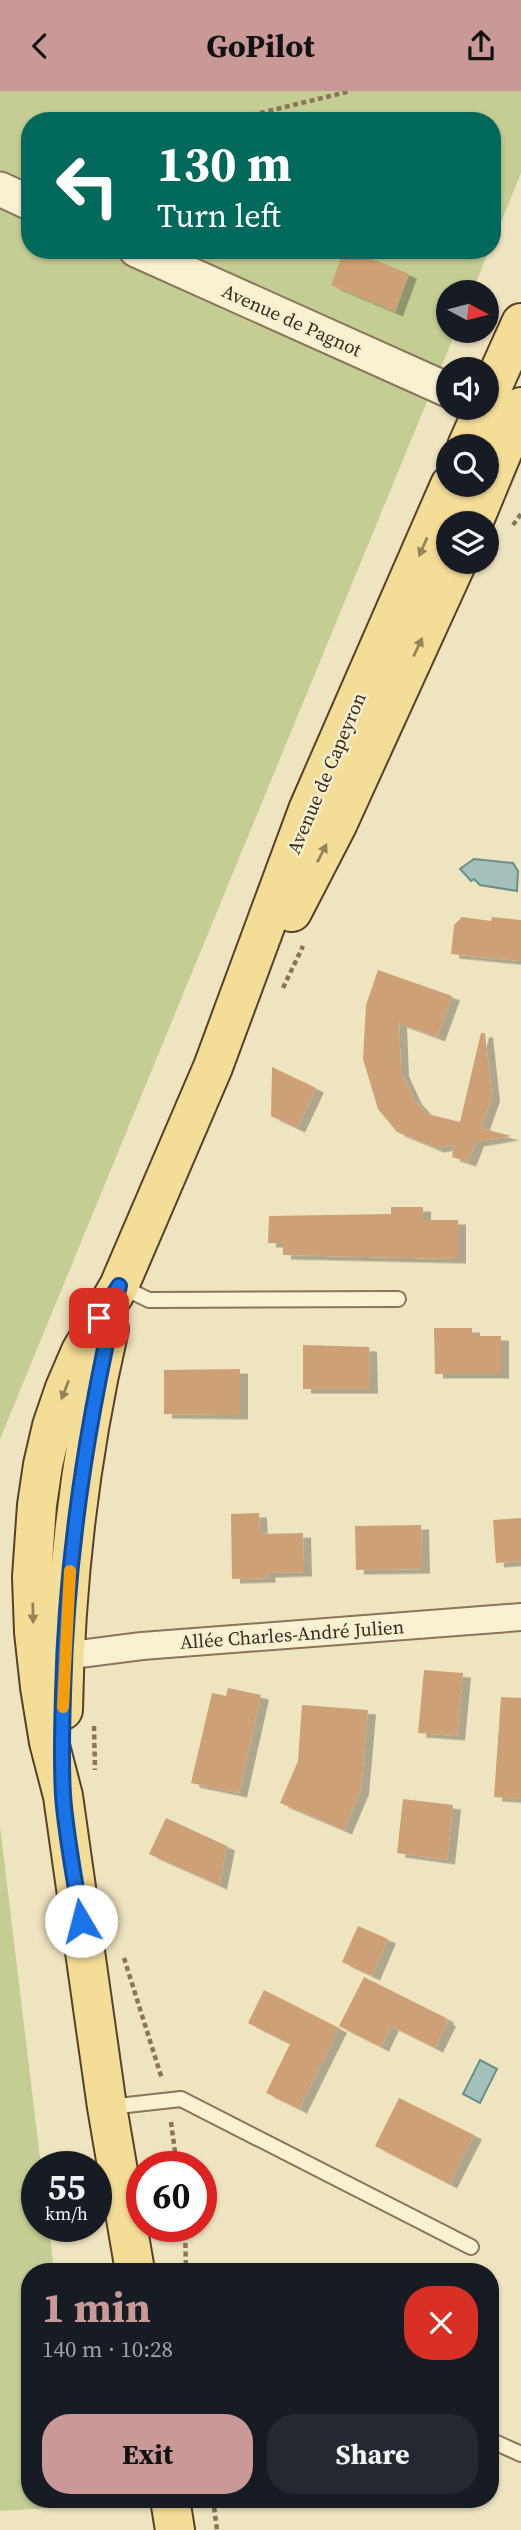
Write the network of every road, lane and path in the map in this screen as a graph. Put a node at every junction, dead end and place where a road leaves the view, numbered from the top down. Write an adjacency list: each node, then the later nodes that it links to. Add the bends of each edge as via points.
1 (351, 91): 2 (path)
2 (264, 112)
3 (0, 189): 4 (street)
4 (21, 199)
5 (156, 259): 7 (street, Avenue de Pagnot)
6 (521, 323): 8 (main road)
7 (436, 385)
8 (505, 414): 9 (main road); 11 (main road)
9 (481, 434)
10 (445, 497): 15 (main road, Avenue de Capeyron, one-way to 15, via 308,810)
11 (477, 511)
12 (452, 574): 15 (main road, Avenue de Capeyron, one-way to 12, via 337,825)
13 (308, 936): 14 (path)
14 (279, 996)
15 (213, 1067): 16 (main road, Avenue de Capeyron)
16 (119, 1286): 17 (lane, via 149,1300); 19 (main road, Avenue de Capeyron, via 78,1497); 22 (main road, Avenue de Capeyron, one-way to 22, via 65,1388 52,1426 37,1505 34,1632 44,1715)
17 (398, 1300)
18 (521, 1617): 19 (street, Allée Charles-André Julien)
19 (64, 1656): 22 (main road, Avenue de Capeyron)
20 (94, 1723): 21 (path)
21 (95, 1776)
22 (63, 1796): 25 (main road, Avenue de Capeyron)
23 (122, 1953): 24 (path)
24 (168, 2099): 25 (lane); 26 (path); 28 (lane, via 181,2099)
25 (107, 2107): 29 (main road, Avenue de Capeyron)
26 (175, 2151)
27 (185, 2242): 30 (path)
28 (471, 2247)
29 (134, 2263)
30 (186, 2263)
31 (499, 2444): 32 (lane)
32 (521, 2454)
33 (171, 2508): 35 (main road)
34 (214, 2508): 36 (path)
35 (175, 2530)
36 (217, 2530)

